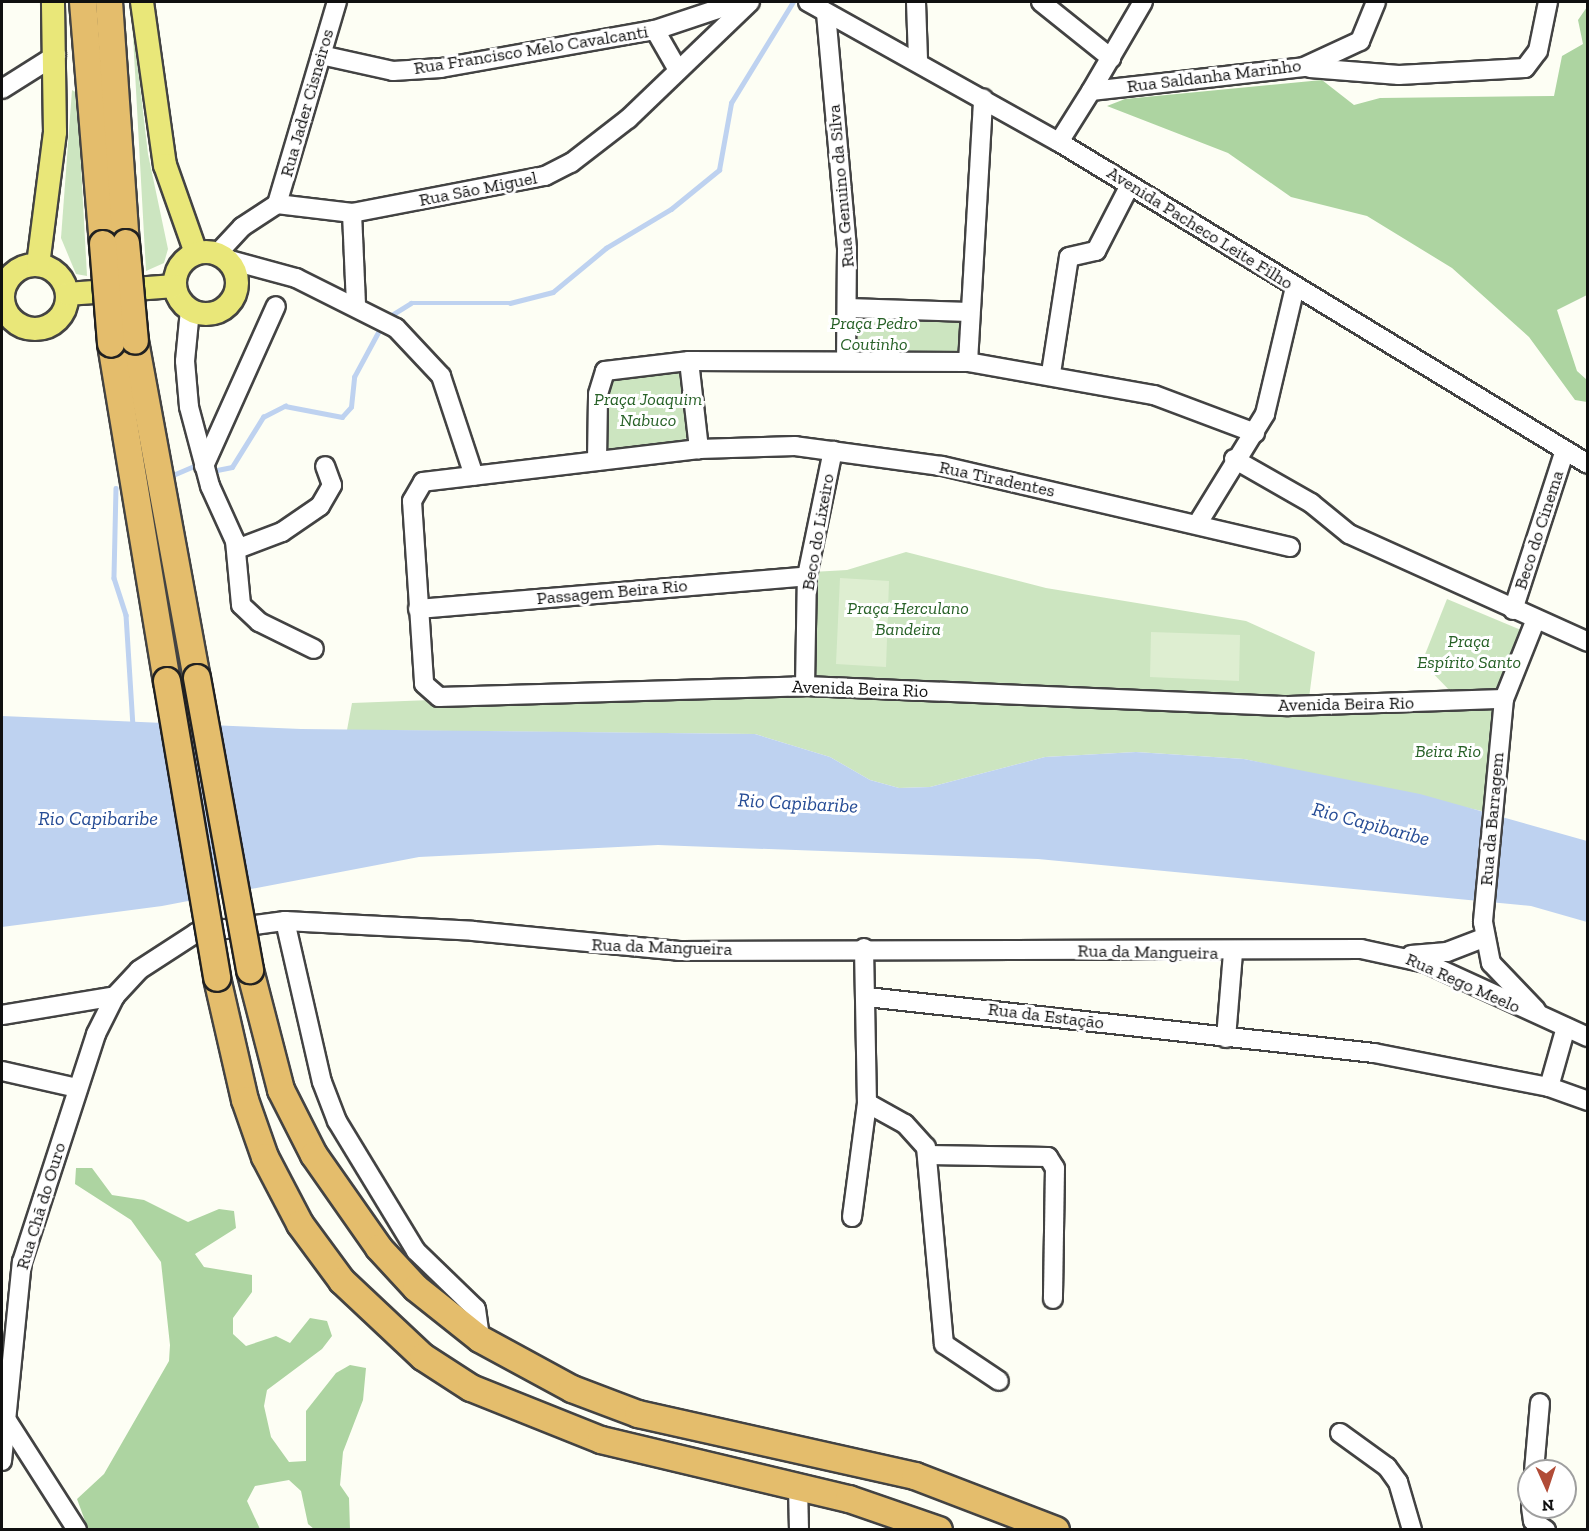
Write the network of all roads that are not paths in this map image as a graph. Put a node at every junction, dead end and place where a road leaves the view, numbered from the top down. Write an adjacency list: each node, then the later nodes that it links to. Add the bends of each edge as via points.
1 (53, 2): 17 (main road)
2 (83, 2): 29 (highway)
3 (109, 2): 29 (highway)
4 (142, 2): 30 (main road, via 163,154)
5 (337, 2): 16 (street, Rua Jader Cisneiros)
6 (739, 2): 15 (street, Rua Francisco Melo Cavalcanti)
7 (750, 2): 21 (street, Rua São Miguel)
8 (808, 2): 14 (street, Avenida Pacheco Leite Filho)
9 (916, 2): 19 (street)
10 (1041, 2): 18 (street)
11 (1143, 2): 18 (street, Rua Saldanha Marinho)
12 (1376, 2): 20 (street, Rua Saldanha Marinho, via 1360,41)
13 (1548, 2): 20 (street, via 1538,51 1525,68 1399,75)
14 (826, 13): 19 (street, Avenida Pacheco Leite Filho); 37 (street, Rua Genuino da Silva)
15 (654, 30): 16 (street, Rua Francisco Melo Cavalcanti, via 410,71); 21 (street)
16 (321, 55): 27 (street, Rua Jader Cisneiros)
17 (56, 56): 22 (street); 31 (main road, via 53,153)
18 (1111, 58): 23 (street, Rua Saldanha Marinho)
19 (918, 59): 24 (street, Avenida Pacheco Leite Filho)
20 (1304, 68): 23 (street, Rua Saldanha Marinho)
21 (678, 70): 28 (street, Rua São Miguel, via 595,146 545,176)
22 (2, 89)
23 (1091, 91): 25 (street, Rua Saldanha Marinho)
24 (982, 98): 25 (street, Avenida Pacheco Leite Filho); 39 (street)
25 (1059, 142): 26 (street, Avenida Pacheco Leite Filho)
26 (1130, 185): 33 (street, Avenida Pacheco Leite Filho); 44 (street, via 1096,250 1070,257)
27 (277, 204): 28 (street, Rua São Miguel); 30 (street, via 242,227)
28 (352, 213): 35 (street)
29 (115, 244): 40 (highway, bridge)
30 (213, 255): 32 (main road, via 179,266); 35 (street, via 269,267); 38 (main road, via 237,277 228,305 210,314)
31 (38, 265): 34 (main road, via 58,274); 34 (main road, via 18,270 4,286 3,307 16,324 36,330 56,322)
32 (174, 286): 34 (main road); 38 (main road)
33 (1295, 287): 45 (street, via 1265,414); 47 (street, Avenida Pacheco Leite Filho)
34 (68, 294)
35 (356, 304): 54 (street, via 396,328 441,376)
36 (276, 306): 52 (street)
37 (849, 308): 39 (street); 41 (street, Rua Genuino da Silva)
38 (190, 310): 52 (street, via 186,386)
39 (968, 312): 43 (street)
40 (123, 342): 86 (highway, bridge, via 197,678 250,970 281,1090 314,1155 379,1248 416,1287); 93 (highway, bridge, via 167,681 217,978 245,1100 265,1157 300,1224 342,1281 423,1357 471,1388 601,1440)
41 (846, 358): 42 (street); 43 (street)
42 (689, 361): 46 (street); 50 (street, via 605,371 598,394)
43 (968, 362): 44 (street)
44 (1051, 373): 45 (street, via 1154,395)
45 (1255, 432): 49 (street)
46 (699, 449): 48 (street, Rua Tiradentes, via 795,446); 50 (street)
47 (1565, 450): 51 (street, Avenida Pacheco Leite Filho); 60 (street, Beco do Cinema)
48 (833, 451): 55 (street, Rua Tiradentes, via 941,466); 58 (street, Beco do Lixeiro)
49 (1234, 459): 55 (street); 60 (street, via 1311,503 1349,534)
50 (597, 460): 54 (street)
51 (1587, 464)
52 (204, 466): 57 (street)
53 (325, 466): 57 (street, via 332,485 320,506 282,531)
54 (474, 476): 59 (street, Avenida Beira Rio, via 419,484 412,501)
55 (1198, 523): 56 (street, Rua Tiradentes)
56 (1290, 547)
57 (237, 549): 63 (street, via 243,610)
58 (807, 576): 59 (street, Passagem Beira Rio); 64 (street, Beco do Lixeiro)
59 (418, 609): 64 (street, Avenida Beira Rio, via 424,684 439,698)
60 (1513, 610): 61 (street)
61 (1536, 619): 62 (street); 65 (street, Rua da Barragem)
62 (1587, 642)
63 (314, 649)
64 (805, 686): 65 (street, Avenida Beira Rio, via 1289,706)
65 (1504, 699): 67 (street, Rua da Barragem, via 1491,813)
66 (285, 921): 68 (street, Rua da Mangueira, via 473,931 636,950); 71 (street, Rua da Mangueira, via 196,933 139,970); 86 (street, via 322,1082 337,1122 416,1251 476,1309)
67 (1484, 930): 70 (street, via 1448,952); 74 (street, Rua da Barragem, via 1491,963)
68 (864, 948): 69 (street, Rua da Mangueira); 72 (street)
69 (1233, 953): 70 (street, Rua Rego Meelo, via 1361,949); 77 (street)
70 (1401, 955): 74 (street, Rua Rego Meelo)
71 (115, 996): 73 (street); 80 (street, Rua Chã do Ouro)
72 (867, 997): 77 (street, Rua da Estação); 82 (street)
73 (2, 1015)
74 (1548, 1021): 75 (street, Rua Rego Meelo)
75 (1566, 1028): 76 (street, Rua Rego Meelo); 79 (street)
76 (1587, 1037)
77 (1226, 1038): 79 (street, Rua da Estação, via 1374,1053)
78 (2, 1071): 80 (street)
79 (1549, 1087): 81 (street, Rua da Estação)
80 (77, 1088): 89 (street, Rua Chã do Ouro, via 22,1262)
81 (1587, 1101)
82 (867, 1103): 83 (street, via 915,1132); 84 (street)
83 (928, 1155): 85 (street, via 1048,1157 1055,1168); 87 (street, via 944,1344)
84 (852, 1217)
85 (1053, 1299)
86 (480, 1339): 99 (highway, via 572,1389 638,1414 915,1476)
87 (999, 1381)
88 (1540, 1403): 91 (street)
89 (8, 1422): 92 (street, Rua Chã do Ouro); 96 (street)
90 (1340, 1433): 100 (street, via 1387,1467 1398,1482)
91 (1535, 1459)
92 (2, 1461)
93 (798, 1486): 97 (street); 98 (highway)
94 (1533, 1519): 95 (street)
95 (1544, 1529)
96 (76, 1530)
97 (799, 1530)
98 (939, 1530)
99 (1056, 1530)
100 (1412, 1530)

